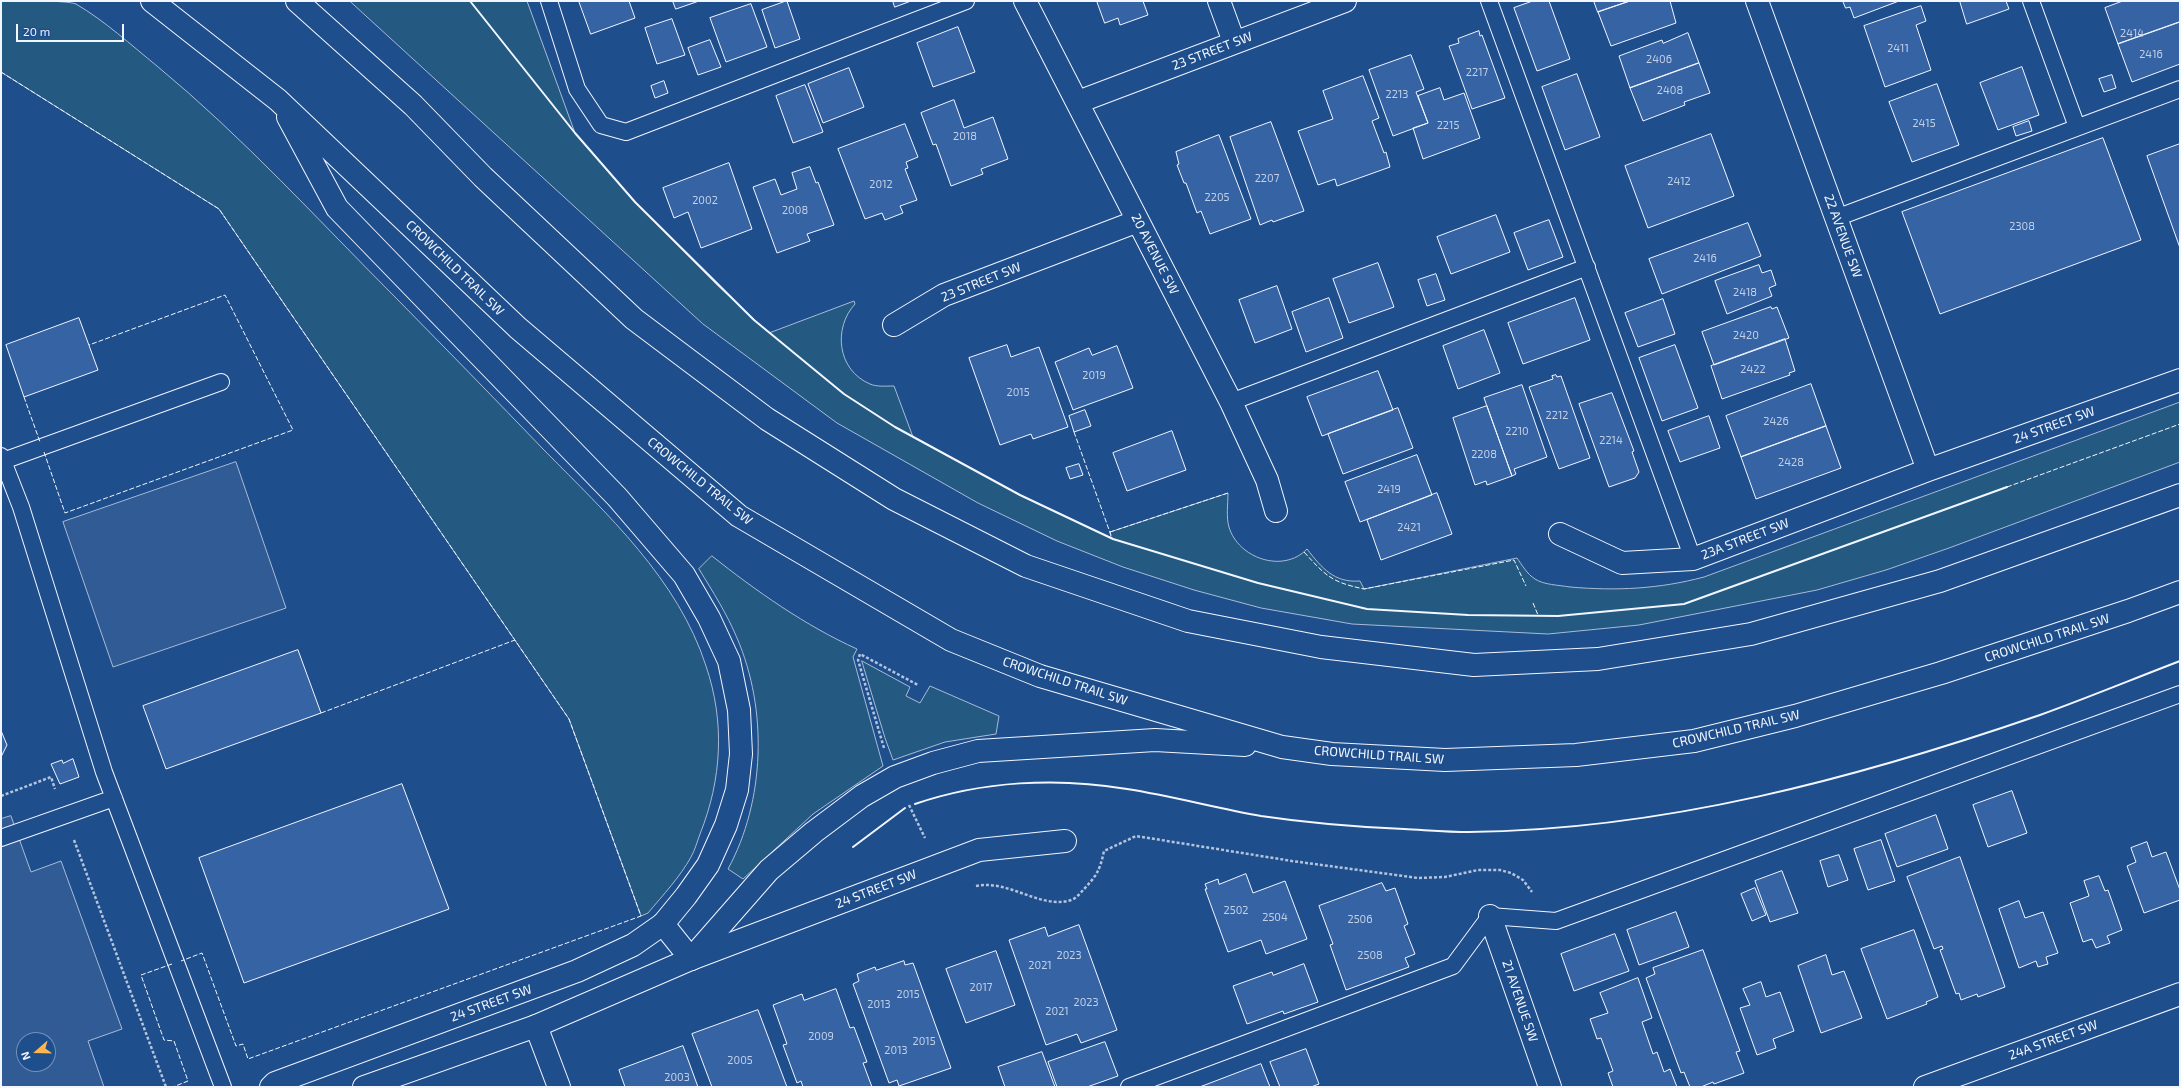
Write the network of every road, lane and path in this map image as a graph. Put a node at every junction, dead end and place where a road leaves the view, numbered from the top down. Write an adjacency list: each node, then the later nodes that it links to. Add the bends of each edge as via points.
1 (152, 1): 13 (main road, CROWCHILD TRAIL SW)
2 (297, 1): 25 (main road, via 413,105 483,176 634,319 767,419 894,499 1026,566 1188,621 1321,647 1474,665 1598,659 1759,632 1940,581)
3 (549, 1): 4 (lane, via 578,89 601,125 626,132)
4 (966, 1)
5 (1025, 1): 14 (main road, 20 AVENUE SW)
6 (1220, 1): 11 (main road)
7 (1346, 1): 11 (main road, 23 STREET SW)
8 (1489, 1): 18 (lane)
9 (1757, 1): 16 (main road, 22 AVENUE SW)
10 (2031, 1): 15 (lane)
11 (1234, 42): 14 (main road, 23 STREET SW)
12 (2180, 89): 15 (lane)
13 (278, 100): 32 (main road, CROWCHILD TRAIL SW, via 518,328 739,516 951,640 1040,676); 45 (main road, 24 STREET SW, via 337,208 617,497 684,575 709,618 729,661 739,710 741,754 736,790 726,825 708,865)
14 (1078, 102): 17 (main road, 20 AVENUE SW)
15 (2077, 127): 16 (lane)
16 (1836, 218): 24 (main road, 22 AVENUE SW)
17 (1138, 221): 19 (main road, 23 STREET SW, via 944,295); 22 (main road, 20 AVENUE SW)
18 (1587, 267): 22 (lane); 28 (lane)
19 (894, 325)
20 (2180, 380): 24 (main road, 24 STREET SW)
21 (221, 382): 23 (lane)
22 (1230, 402): 26 (main road, 20 AVENUE SW, via 1267,480)
23 (2, 458): 36 (lane, via 21,506)
24 (1928, 470): 28 (main road, 23A STREET SW)
25 (2180, 495)
26 (1276, 511)
27 (1560, 534): 28 (main road, 23A STREET SW, via 1622,563)
28 (1693, 559)
29 (2180, 592): 32 (main road, CROWCHILD TRAIL SW, via 1941,673 1795,716 1694,741 1576,755 1445,760 1332,754)
30 (918, 685): 33 (path, via 860,654 858,660)
31 (2180, 694): 44 (lane, via 1556,921)
32 (1282, 747): 46 (main road, via 1155,740 978,751 933,763 895,777 862,796 814,832 769,870)
33 (886, 755)
34 (58, 793): 35 (path, via 51,777)
35 (1, 796)
36 (114, 798): 39 (lane); 50 (lane)
37 (907, 802): 41 (path)
38 (72, 833): 49 (path)
39 (1, 838)
40 (1065, 840): 46 (main road, 24 STREET SW, via 979,850)
41 (927, 841)
42 (974, 886): 43 (path, via 1008,887 1054,902 1072,900 1099,871 1104,851 1136,836 1418,878 1445,877 1478,870 1500,870 1523,880)
43 (1535, 897)
44 (1490, 916): 54 (lane, via 1453,966); 55 (main road, 21 AVENUE SW)
45 (663, 924): 46 (main road); 51 (main road, 24 STREET SW, via 633,945 577,971 283,1080)
46 (691, 958): 48 (main road, 24 STREET SW)
47 (2180, 994): 56 (main road, 24A STREET SW)
48 (536, 1026): 52 (main road, 24 STREET SW); 53 (main road)
49 (166, 1087)
50 (223, 1087)
51 (271, 1087)
52 (364, 1087)
53 (559, 1087)
54 (1129, 1087)
55 (1550, 1087)
56 (1925, 1087)

